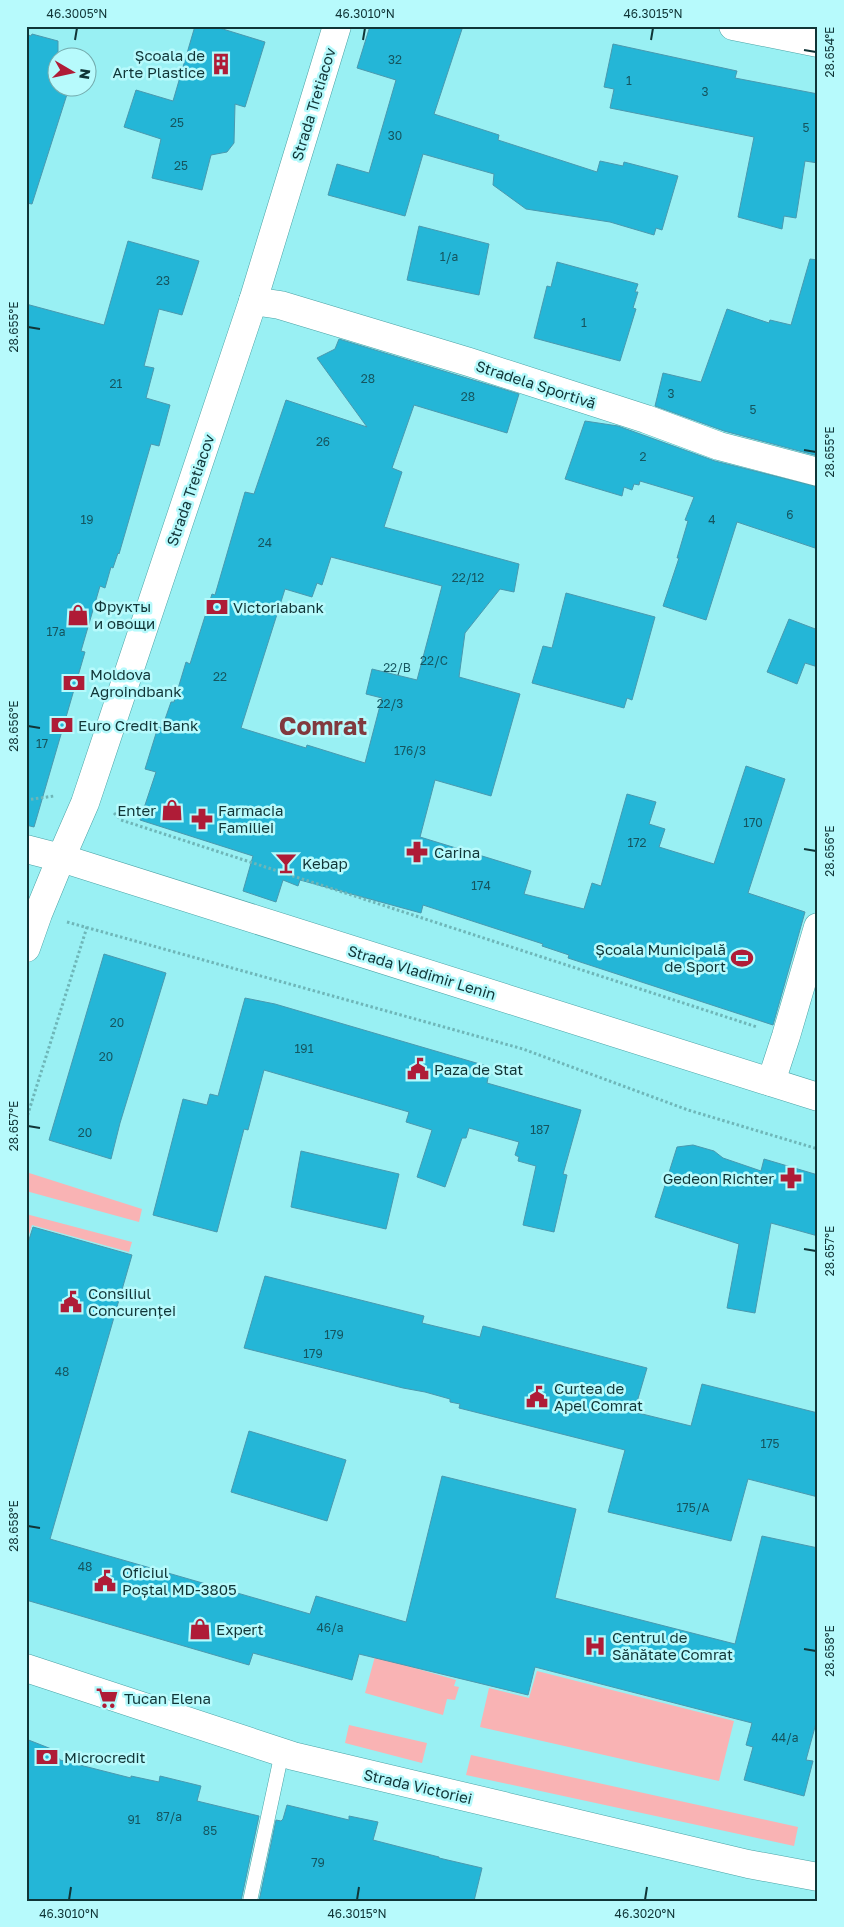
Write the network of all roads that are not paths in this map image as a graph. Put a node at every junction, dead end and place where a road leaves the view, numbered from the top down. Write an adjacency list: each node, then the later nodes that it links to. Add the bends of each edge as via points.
1 (337, 26): 4 (street, Strada Tretiacov)
2 (733, 26): 3 (street)
3 (818, 43)
4 (253, 301): 5 (street, Stradela Sportivă, via 280,305 469,362 719,446); 7 (street, Strada Tretiacov, via 85,804)
5 (818, 472)
6 (26, 849): 7 (street, Strada Vladimir Lenin)
7 (61, 858): 9 (street, Strada Tretiacov); 10 (street, Strada Vladimir Lenin)
8 (818, 927): 10 (street)
9 (26, 948)
10 (771, 1082): 11 (street, Strada Vladimir Lenin)
11 (818, 1097)
12 (26, 1668): 13 (street, Strada Victoriei)
13 (282, 1752): 14 (street, Strada Victoriei, via 748,1864); 15 (lane)
14 (818, 1877)
15 (250, 1901)

